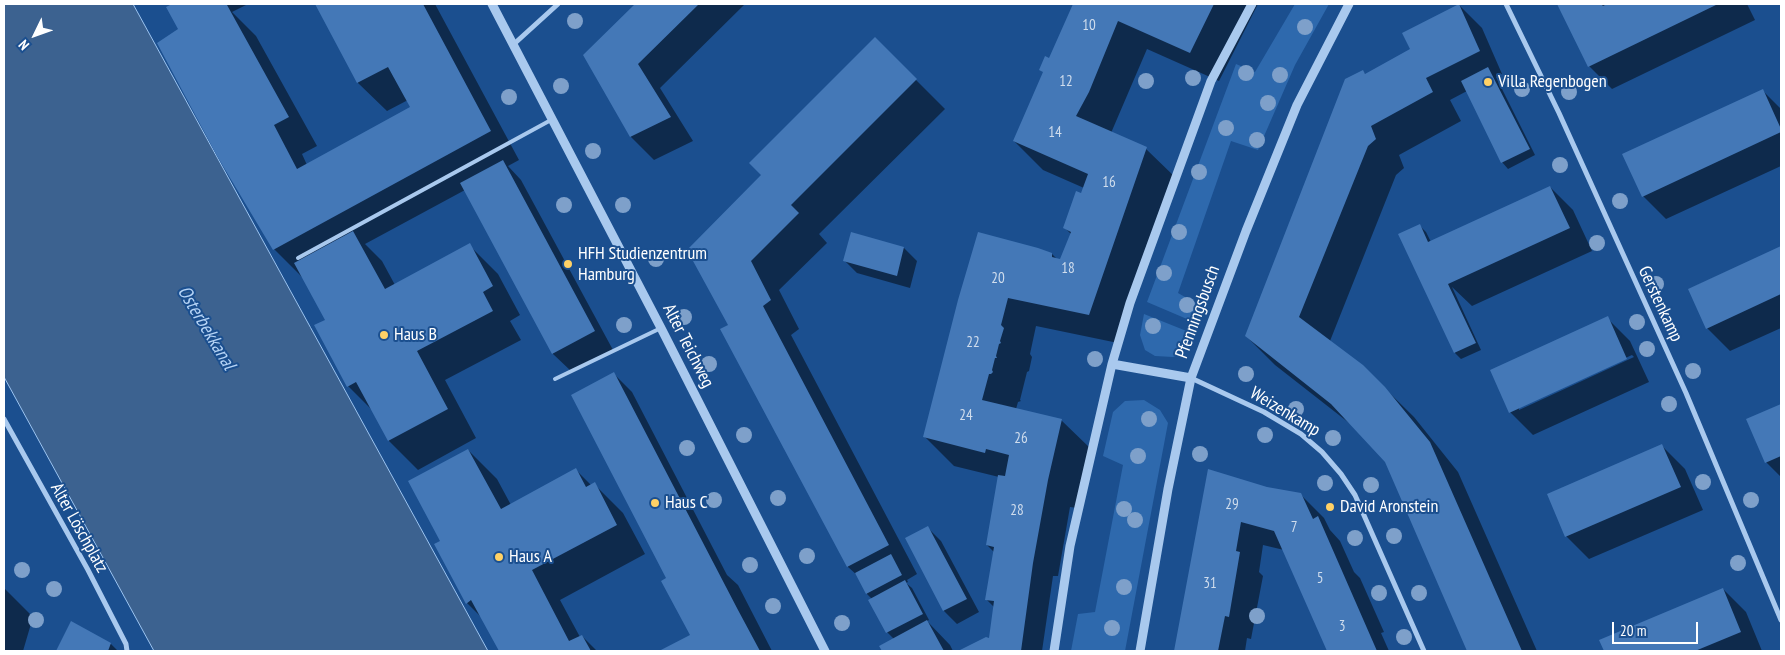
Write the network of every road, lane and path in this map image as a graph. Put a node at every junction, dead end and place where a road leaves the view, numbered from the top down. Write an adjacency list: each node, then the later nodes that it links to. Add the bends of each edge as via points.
1 (492, 4): 6 (street, Alter Teichweg)
2 (558, 4): 6 (street)
3 (1252, 4): 10 (street, via 1211,81 1130,303)
4 (1348, 4): 11 (street, Pfenningsbusch, via 1297,105)
5 (1506, 4): 14 (street, Gerstenkamp, via 1686,393)
6 (514, 44): 7 (street, Alter Teichweg)
7 (554, 119): 8 (lane); 9 (street, Alter Teichweg)
8 (298, 258)
9 (661, 328): 12 (lane); 16 (street, Alter Teichweg)
10 (1112, 364): 11 (street); 17 (street, via 1070,546)
11 (1191, 378): 18 (street, Pfenningsbusch); 19 (street, Weizenkamp, via 1264,412 1301,434 1341,474 1355,495)
12 (555, 379)
13 (4, 419): 15 (street, Alter Löschplatz, via 88,570)
14 (1781, 620)
15 (127, 651)
16 (826, 651)
17 (1054, 651)
18 (1140, 651)
19 (1424, 651)

